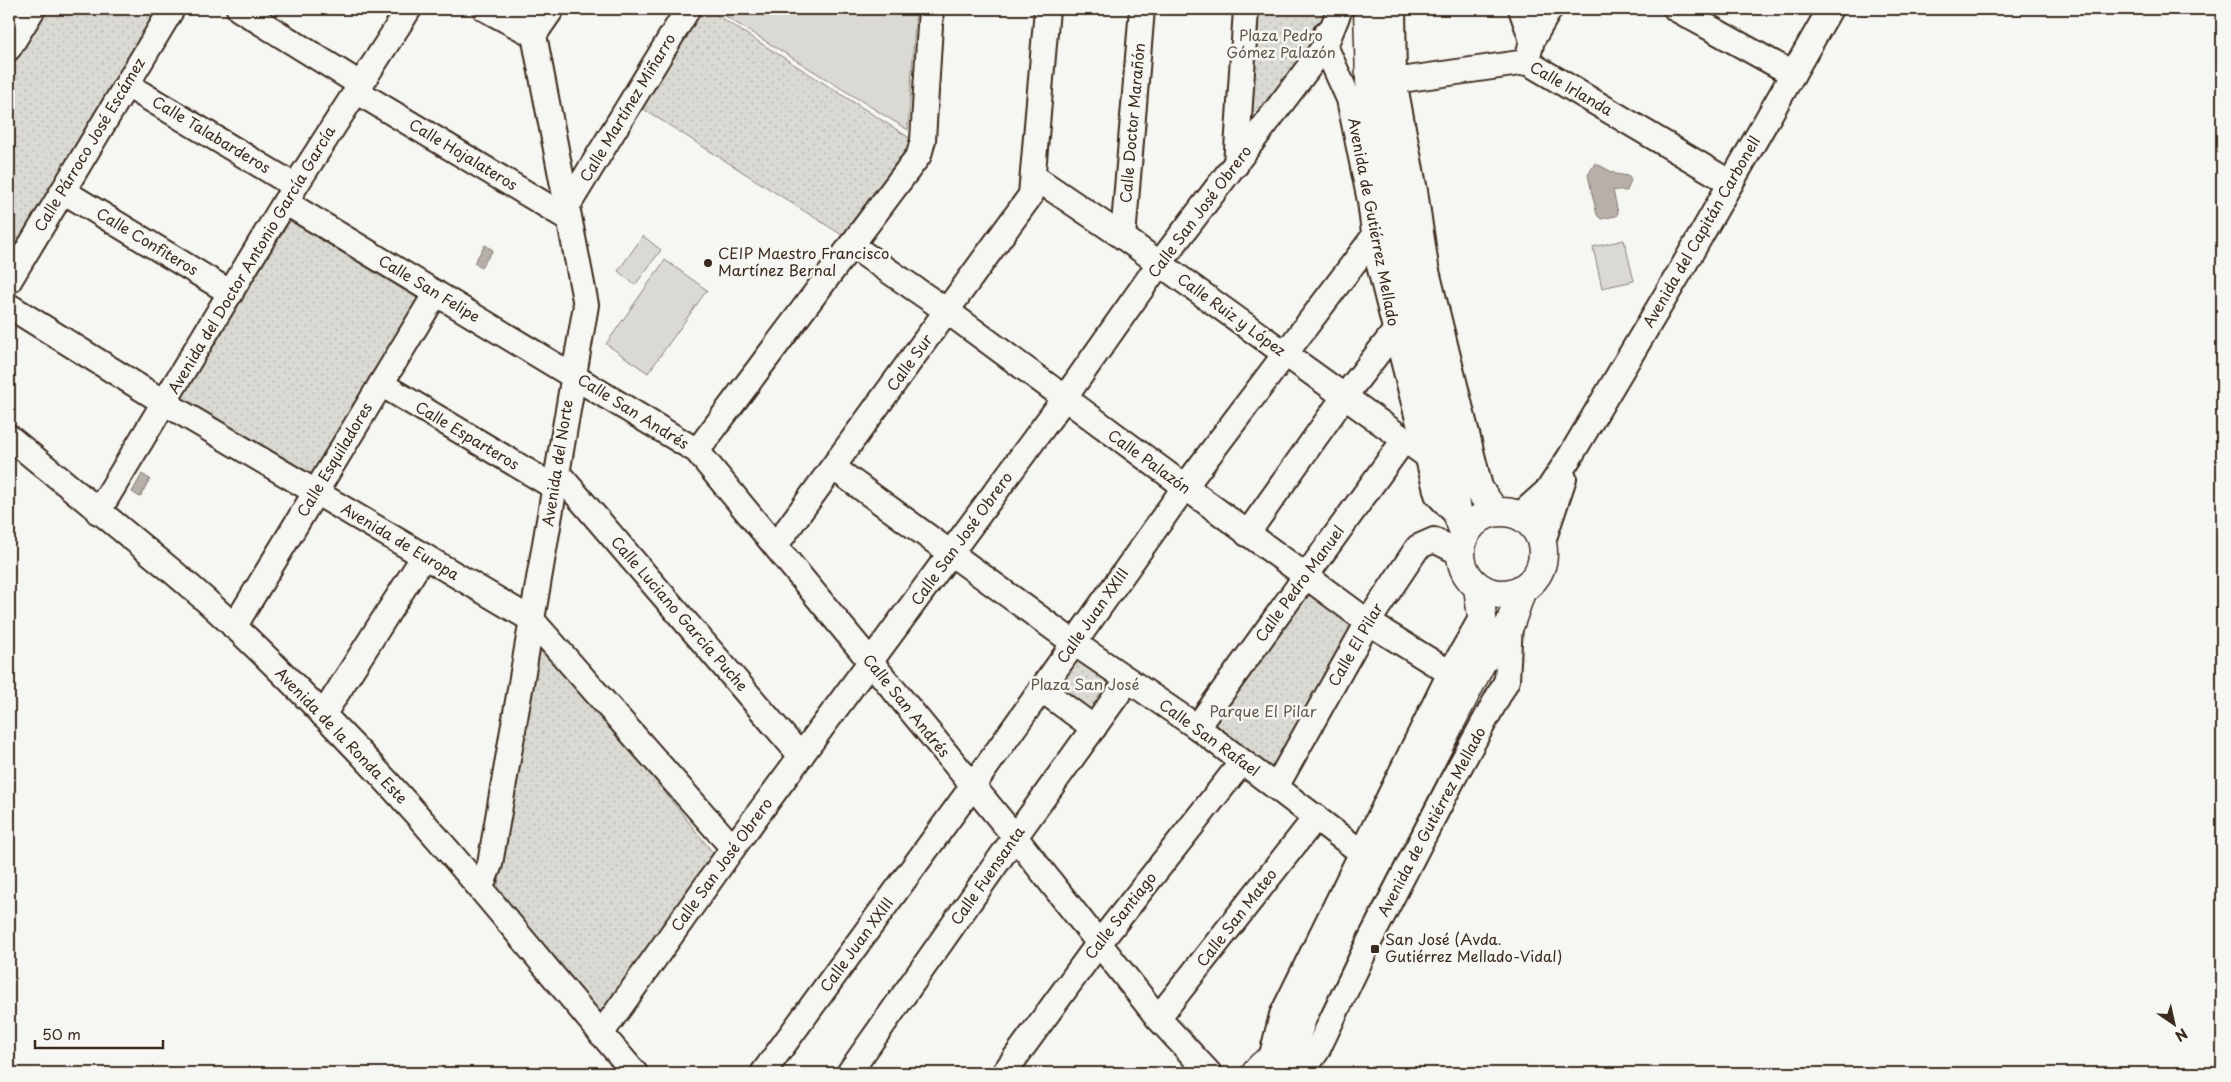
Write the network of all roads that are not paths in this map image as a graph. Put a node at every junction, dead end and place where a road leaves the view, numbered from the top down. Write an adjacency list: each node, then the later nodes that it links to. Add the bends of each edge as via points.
1 (172, 9): 28 (street, Calle Párroco José Escámez)
2 (239, 9): 29 (street, Calle Hojalateros)
3 (409, 9): 29 (street, Avenida del Doctor Antonio García García)
4 (485, 9): 21 (street)
5 (530, 9): 21 (street, Avenida del Norte)
6 (552, 9): 21 (street)
7 (688, 9): 35 (street, Calle Martínez Miñarro)
8 (932, 9): 38 (street, via 923,140 919,156)
9 (1047, 9): 31 (street, Calle Sur)
10 (1142, 9): 37 (street, Calle Doctor Marañón)
11 (1246, 9): 30 (street)
12 (1327, 9): 23 (street, Avenida de Gutiérrez Mellado)
13 (1340, 9): 23 (street, Calle San José Obrero)
14 (1368, 9): 54 (main road, Avenida de Gutiérrez Mellado, via 1370,81)
15 (1393, 9): 27 (street)
16 (1520, 9): 22 (street)
17 (1550, 9): 22 (street)
18 (1676, 9): 26 (street)
19 (1830, 9): 26 (street, Avenida del Capitán Carbonell)
20 (22, 15): 24 (street)
21 (534, 35): 35 (street, Avenida del Norte)
22 (1532, 40): 25 (street)
23 (1325, 46): 30 (street, Calle San José Obrero); 36 (street, Avenida de Gutiérrez Mellado, via 1349,99)
24 (9, 48)
25 (1526, 62): 27 (street, Calle Irlanda); 32 (street, Calle Irlanda)
26 (1793, 74): 32 (street, Avenida del Capitán Carbonell)
27 (1394, 81): 61 (street, via 1426,267)
28 (127, 85): 33 (street, Calle Párroco José Escámez); 34 (street, Calle Talabarderos)
29 (358, 87): 34 (street, Avenida del Doctor Antonio García García); 35 (street, Calle Hojalateros)
30 (1236, 165): 39 (street, Calle San José Obrero)
31 (1033, 176): 37 (street, Calle Ruiz y López); 44 (street, Calle Sur, via 1031,195)
32 (1731, 183): 56 (street, Avenida del Capitán Carbonell)
33 (63, 191): 40 (street, Calle Párroco José Escámez); 41 (street, Calle Confiteros)
34 (290, 194): 41 (street, Avenida del Doctor Antonio García García); 42 (street, Calle San Felipe)
35 (568, 213): 47 (street, Avenida del Norte, via 586,305)
36 (1375, 236): 45 (street, Avenida de Gutiérrez Mellado); 46 (street, Calle Juan XXIII)
37 (1123, 237): 39 (street, Calle Ruiz y López)
38 (851, 245): 44 (street, Calle Palazón); 55 (street)
39 (1160, 264): 46 (street, Calle Ruiz y López); 50 (street, Calle San José Obrero)
40 (9, 281)
41 (231, 293): 51 (street, Avenida del Doctor Antonio García García)
42 (436, 293): 47 (street, Calle San Felipe); 48 (street, Calle Esquiladores)
43 (9, 306): 51 (street, Avenida de Europa)
44 (947, 311): 50 (street, Calle Palazón); 57 (street, Calle Sur)
45 (1394, 331): 49 (street); 54 (street, Avenida de Gutiérrez Mellado)
46 (1285, 354): 49 (street, Calle Ruiz y López); 59 (street, Calle Juan XXIII)
47 (573, 375): 55 (street, Calle San Andrés); 58 (street, Avenida del Norte)
48 (381, 384): 58 (street, Calle Esparteros); 60 (street, Calle Esquiladores)
49 (1344, 397): 53 (street, Calle Ruiz y López); 63 (street)
50 (1064, 399): 59 (street, Calle Palazón); 67 (street, Calle San José Obrero)
51 (165, 403): 60 (street, Avenida de Europa); 62 (street, Avenida del Doctor Antonio García García)
52 (9, 437): 62 (street, Avenida de la Ronda Este)
53 (1404, 440): 54 (street, Calle Ruiz y López); 69 (street, Calle Pedro Manuel)
54 (1436, 448): 61 (main road, Avenida de Gutiérrez Mellado); 64 (main road, Avenida de Gutiérrez Mellado)
55 (697, 452): 66 (street, Calle San Andrés)
56 (1571, 455): 61 (street, via 1548,490); 65 (street)
57 (834, 468): 66 (street, Calle Sur); 67 (street, Calle San Rafael)
58 (555, 480): 73 (street, Avenida del Norte); 86 (street, Calle Luciano García Puche)
59 (1184, 488): 63 (street, Calle Palazón); 77 (street, Calle Juan XXIII)
60 (316, 492): 68 (street, Avenida de Europa); 76 (street, Calle Esquiladores)
61 (1498, 506): 64 (main road); 65 (main road, via 1530,523)
62 (98, 512): 76 (street, Avenida de la Ronda Este, via 173,572)
63 (1247, 534): 69 (street, Calle Palazón)
64 (1461, 535): 70 (main road, via 1465,572); 74 (street, Calle El Pilar, via 1418,547)
65 (1542, 544): 71 (main road, via 1539,570)
66 (776, 545): 78 (street, Calle San Andrés)
67 (952, 554): 77 (street, Calle San Rafael); 78 (street, Calle San José Obrero)
68 (424, 556): 73 (street, Avenida de Europa); 83 (street)
69 (1306, 577): 74 (street, Calle Palazón); 85 (street, Calle Pedro Manuel)
70 (1478, 587): 71 (main road, via 1493,594 1510,594); 72 (main road)
71 (1522, 589): 75 (main road, Avenida de Gutiérrez Mellado)
72 (1482, 617): 79 (main road); 80 (street)
73 (532, 620): 92 (street, Avenida de Europa); 94 (street, Avenida del Norte, via 490,864)
74 (1368, 622): 80 (street, Calle Palazón); 89 (street, Calle El Pilar)
75 (1510, 624): 79 (main road, Avenida de Gutiérrez Mellado); 98 (street, Avenida de Gutiérrez Mellado, via 1507,680 1373,934 1317,1051)
76 (234, 627): 83 (street, Avenida de la Ronda Este)
77 (1074, 643): 81 (street, Calle San Rafael); 82 (street, Calle Juan XXIII)
78 (871, 663): 86 (street, Calle San José Obrero); 88 (street, Calle San Andrés)
79 (1481, 663): 98 (main road, Avenida de Gutiérrez Mellado, via 1344,929 1303,1015)
80 (1450, 672): 93 (street)
81 (1128, 680): 84 (street, Calle Fuensanta); 85 (street, Calle San Rafael)
82 (1041, 689): 84 (street); 88 (street, Calle Juan XXIII)
83 (323, 715): 94 (street, Avenida de la Ronda Este)
84 (1094, 728): 91 (street, Calle Fuensanta)
85 (1197, 728): 87 (street, Calle San Rafael)
86 (801, 756): 92 (street, Calle San José Obrero)
87 (1242, 762): 89 (street, Calle San Rafael); 95 (street, Calle Santiago)
88 (972, 786): 91 (street, Calle San Andrés); 100 (street, Calle Juan XXIII)
89 (1276, 787): 90 (street, Calle San Rafael)
90 (1316, 817): 93 (street, Calle San Rafael); 96 (street, Calle San Mateo)
91 (1015, 838): 95 (street, Calle San Andrés); 101 (street, Calle Fuensanta)
92 (733, 848): 97 (street, Calle San José Obrero)
93 (1362, 853): 98 (street, via 1282,1015)
94 (481, 887): 97 (street, Avenida de la Ronda Este)
95 (1098, 944): 96 (street, Calle San Andrés); 102 (street, Calle Santiago)
96 (1158, 1018): 103 (street, Calle San Andrés)
97 (601, 1034): 99 (street, Avenida de la Ronda Este)
98 (1286, 1066)
99 (635, 1073)
100 (763, 1073)
101 (849, 1073)
102 (1004, 1073)
103 (1209, 1073)

